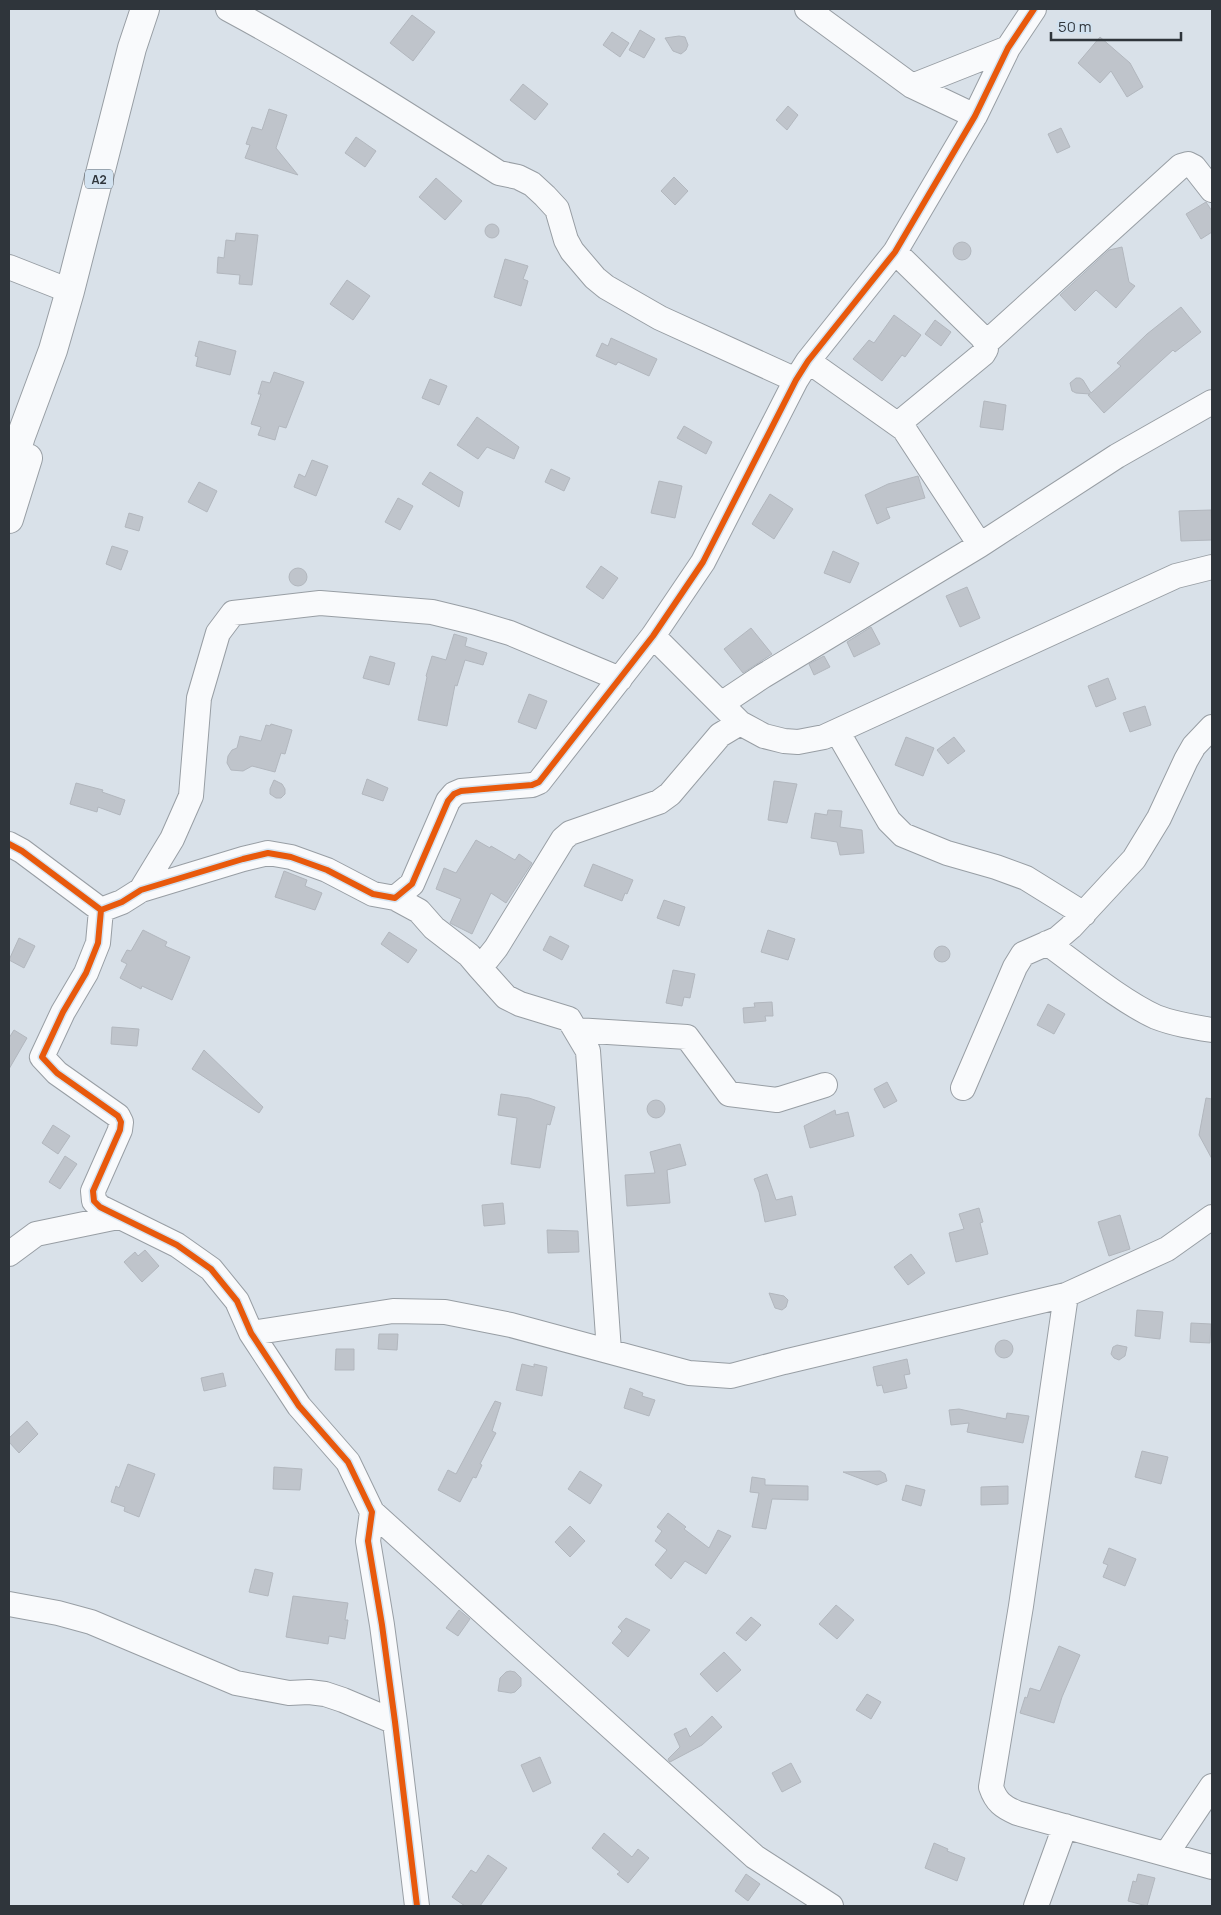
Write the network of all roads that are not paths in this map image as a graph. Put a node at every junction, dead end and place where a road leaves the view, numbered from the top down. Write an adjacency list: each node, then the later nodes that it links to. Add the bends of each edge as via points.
1 (145, 9): 11 (highway, A2, via 132,48)
2 (228, 9): 14 (street, via 391,103 499,173 532,184 558,209 572,251 606,288 660,318)
3 (807, 9): 6 (street)
4 (1034, 9): 5 (street)
5 (1008, 48): 6 (street); 7 (street)
6 (912, 86): 7 (street)
7 (975, 116): 9 (street)
8 (1212, 190): 12 (street, via 1194,167 1188,164 1181,166)
9 (895, 252): 12 (street); 14 (street)
10 (9, 267): 11 (street)
11 (70, 291): 13 (highway, A2)
12 (986, 343): 16 (street, via 983,354)
13 (53, 350): 17 (highway, A2); 18 (highway, A2, via 34,437)
14 (802, 370): 16 (street); 21 (street, via 703,562)
15 (1212, 402): 19 (street, via 1117,456)
16 (898, 424): 19 (street, via 909,434)
17 (9, 476)
18 (9, 520)
19 (980, 545): 23 (street)
20 (1212, 567): 26 (street, via 1176,576)
21 (653, 636): 22 (street); 23 (street)
22 (620, 679): 28 (street, via 510,633 432,612 320,602 233,613 218,633 199,698 191,796 172,839); 29 (street, via 539,782 454,794 412,884)
23 (722, 704): 24 (street)
24 (740, 723): 26 (street, via 764,736 784,741 798,742); 33 (street, via 720,735 670,794 659,802 570,833 563,839 496,948)
25 (1212, 727): 31 (street, via 1194,746 1159,818 1134,859)
26 (837, 731): 31 (street, via 889,821 903,835 947,854 1026,878)
27 (9, 844): 30 (street)
28 (141, 890): 29 (street, via 268,853 291,857 327,870 373,894); 30 (street)
29 (395, 898): 33 (street, via 419,911)
30 (101, 910): 38 (street, via 98,943 86,973 42,1057 56,1073 118,1116 121,1122 93,1191 94,1200 100,1207)
31 (1084, 914): 32 (street, via 1057,939)
32 (1048, 943): 35 (street, via 1130,1002 1155,1016); 37 (street, via 1022,954)
33 (480, 968): 34 (street, via 506,997 569,1019)
34 (576, 1030): 36 (street, via 687,1037 729,1094 777,1100); 43 (street, via 588,1051)
35 (1212, 1030)
36 (825, 1085)
37 (963, 1088)
38 (118, 1216): 40 (street, via 36,1234); 42 (street, via 178,1245 211,1270 237,1301)
39 (1212, 1217): 41 (street, via 1167,1249)
40 (9, 1254)
41 (1066, 1295): 43 (street, via 731,1376 689,1373); 48 (street, via 992,1787 994,1798 1004,1808)
42 (251, 1333): 43 (street, via 393,1311 445,1312 511,1325); 44 (street, via 299,1406 348,1462)
43 (609, 1351)
44 (372, 1512): 46 (street, via 368,1540); 52 (street, via 755,1858)
45 (9, 1604): 46 (street, via 91,1622 236,1683 289,1693 325,1694)
46 (395, 1722): 51 (street)
47 (1212, 1786): 49 (street)
48 (1065, 1826): 49 (street); 53 (street)
49 (1167, 1853): 50 (street)
50 (1212, 1867)
51 (416, 1906)
52 (832, 1906)
53 (1036, 1906)

